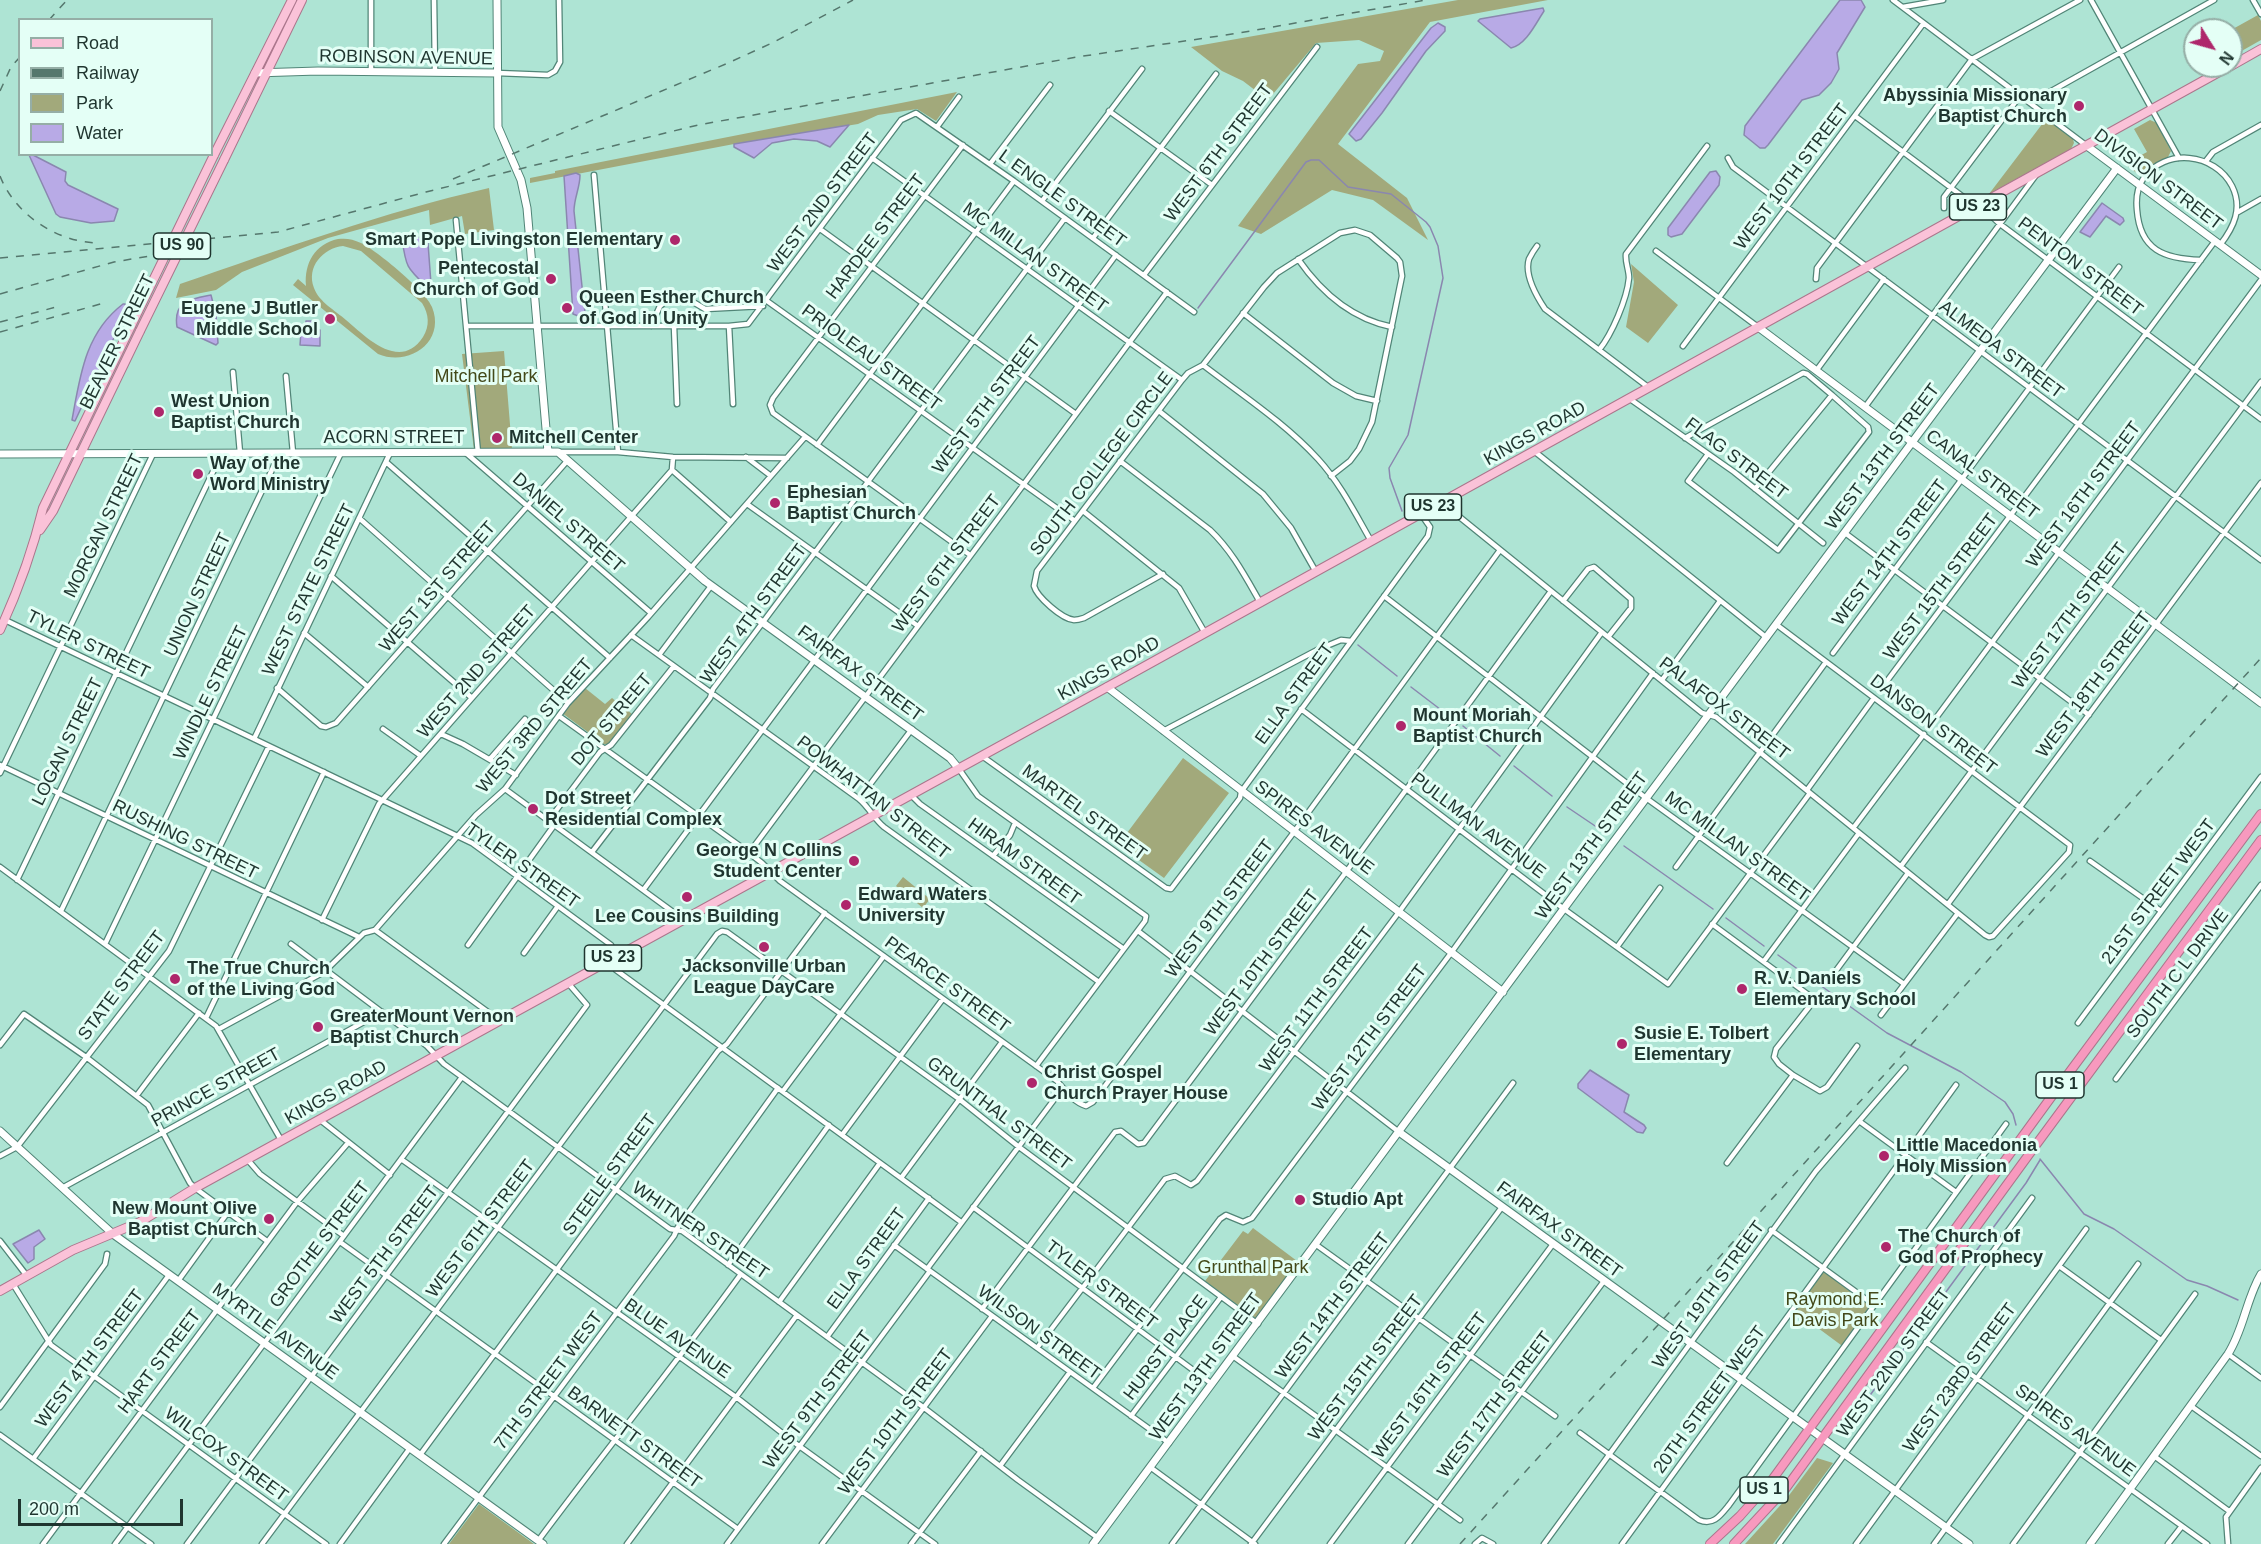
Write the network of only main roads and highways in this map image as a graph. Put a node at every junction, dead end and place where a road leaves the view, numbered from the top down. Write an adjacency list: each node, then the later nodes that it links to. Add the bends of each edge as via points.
1 (292, 0): 6 (main road, BEAVER STREET / US 90, bridge, via 69,453 43,508)
2 (302, 0): 6 (main road, BEAVER STREET / US 90, bridge, via 53,512)
3 (2261, 49): 4 (main road, KINGS ROAD / US 23)
4 (2243, 59)
5 (2209, 78): 10 (main road, KINGS ROAD / US 23, via 281,1140 140,1222 73,1250)
6 (37, 534): 7 (main road, BEAVER STREET / US 90)
7 (0, 630)
8 (2261, 814): 11 (highway, US 1, via 1809,1429 1756,1499)
9 (2261, 840): 12 (highway, US 1, via 1822,1439 1770,1508)
10 (0, 1291)
11 (1710, 1544)
12 (1734, 1544)

